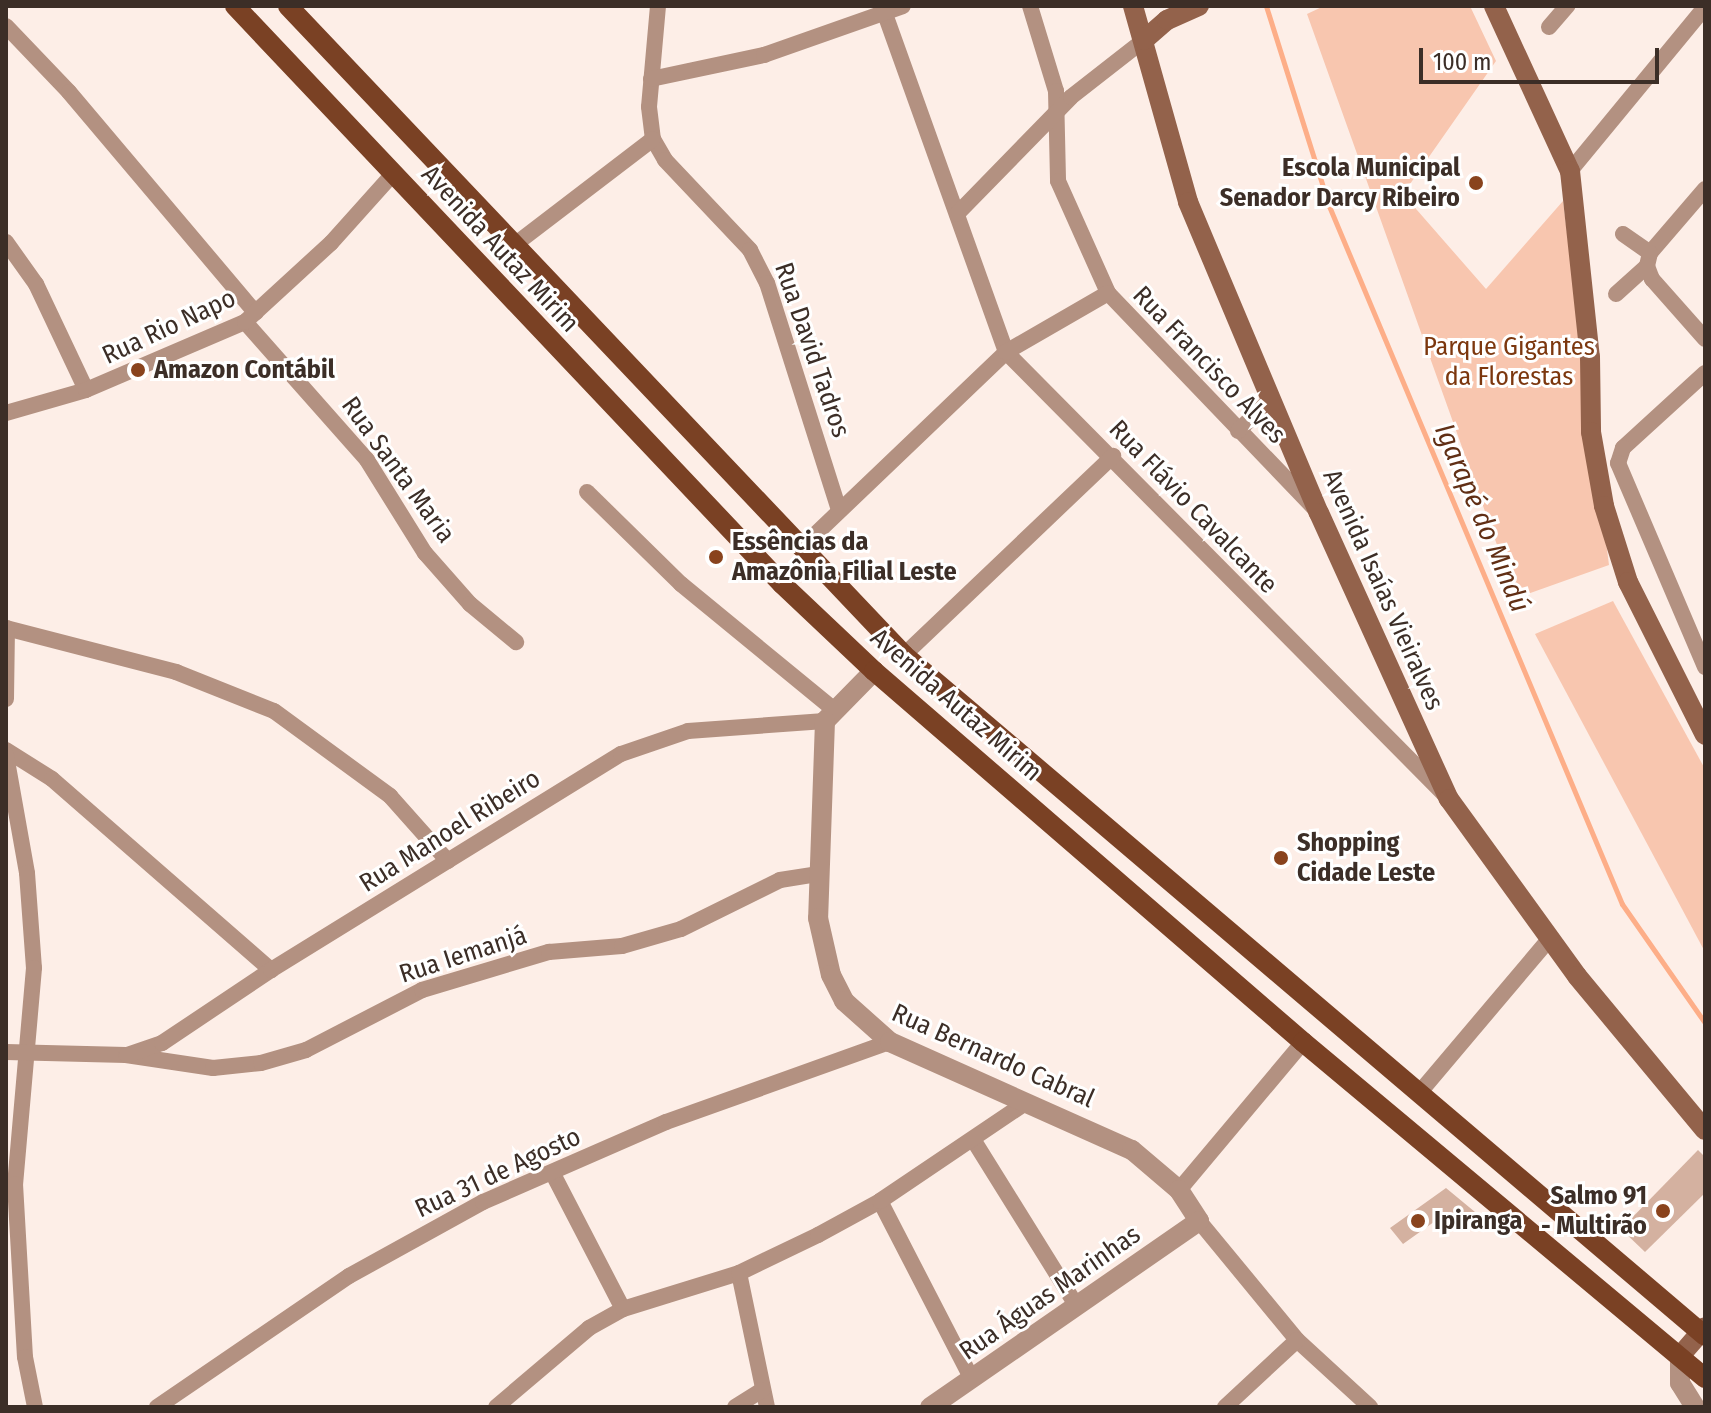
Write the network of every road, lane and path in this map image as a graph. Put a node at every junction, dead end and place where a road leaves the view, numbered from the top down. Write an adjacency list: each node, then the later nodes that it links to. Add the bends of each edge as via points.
1 (235, 6): 19 (main road, Avenida Autaz Mirim)
2 (288, 6): 24 (main road, Avenida Autaz Mirim)
3 (658, 6): 15 (street)
4 (903, 6): 11 (street)
5 (1030, 6): 16 (street, Rua Francisco Alves, via 1056,91)
6 (1133, 6): 14 (main road, Avenida Isaías Vieiralves)
7 (1494, 6): 18 (main road)
8 (1567, 6): 13 (street)
9 (1705, 7): 18 (street)
10 (1194, 8): 14 (main road)
11 (885, 14): 15 (street, via 764,55); 21 (street, Rua Flávio Cavalcante)
12 (6, 26): 28 (street, Rua Santa Maria, via 69,92)
13 (1549, 27)
14 (1144, 40): 16 (street); 33 (main road, Avenida Isaías Vieiralves, via 1188,202)
15 (651, 79): 17 (street)
16 (1057, 112): 21 (street); 26 (street, Rua Francisco Alves, via 1058,181)
17 (653, 139): 24 (street); 38 (street, Rua David Tadros, via 665,160 750,250 767,283)
18 (1570, 171): 48 (main road, via 1590,357 1591,432 1604,506 1628,582)
19 (393, 174): 28 (street, Rua Rio Napo); 45 (main road, Avenida Autaz Mirim, via 782,584)
20 (1705, 189): 25 (street)
21 (957, 214): 30 (street, Rua Flávio Cavalcante)
22 (1623, 234): 25 (street)
23 (6, 242): 32 (street, via 36,284)
24 (513, 246): 40 (main road, Avenida Autaz Mirim)
25 (1650, 266): 27 (street); 29 (street)
26 (1108, 293): 30 (street); 35 (street, Rua Francisco Alves)
27 (1616, 294)
28 (251, 317): 32 (street, Rua Rio Napo); 42 (street, Rua Santa Maria, via 367,460 425,553 470,604)
29 (1705, 339)
30 (1006, 352): 36 (street, Rua Flávio Cavalcante); 38 (street)
31 (1705, 373): 44 (street, via 1623,448 1618,463)
32 (86, 390): 34 (street, Rua Rio Napo)
33 (1271, 399): 35 (street); 39 (main road, Avenida Isaías Vieiralves)
34 (6, 413)
35 (1238, 431): 39 (street, Rua Francisco Alves)
36 (1113, 456): 43 (street); 50 (street, Rua Flávio Cavalcante, via 1291,644)
37 (587, 492): 47 (street)
38 (838, 507): 40 (street)
39 (1319, 513): 50 (main road, Avenida Isaías Vieiralves)
40 (802, 547): 43 (main road, Avenida Autaz Mirim)
41 (7, 628): 46 (street); 51 (street, via 176,672 274,711 390,796)
42 (516, 642)
43 (904, 655): 60 (main road, Avenida Autaz Mirim)
44 (1705, 667)
45 (874, 671): 47 (street); 56 (main road, Avenida Autaz Mirim)
46 (6, 699)
47 (829, 715): 51 (street, Rua Manoel Ribeiro, via 688,731 654,740 621,754); 52 (street, Rua Bernardo Cabral)
48 (1705, 735)
49 (6, 752): 54 (street, via 52,779); 58 (street, via 27,873 34,968)
50 (1449, 799): 53 (main road, Avenida Isaías Vieiralves)
51 (448, 861): 54 (street, Rua Manoel Ribeiro)
52 (816, 874): 55 (street, Rua Bernardo Cabral, via 818,918 831,975 857,1018); 59 (street, Rua Iemanjá, via 780,880 681,929 622,946 549,952 422,990 306,1050 261,1063 213,1068)
53 (1550, 938): 60 (street); 62 (main road, Avenida Isaías Vieiralves)
54 (271, 970): 59 (street, Rua Manoel Ribeiro, via 162,1043)
55 (890, 1042): 61 (street, Rua Bernardo Cabral); 64 (street, Rua 31 de Agosto, via 666,1122)
56 (1303, 1042): 65 (street); 73 (main road, Avenida Autaz Mirim)
57 (6, 1052): 58 (street)
58 (28, 1052): 59 (street); 77 (street, via 15,1184 16,1252)
59 (126, 1055)
60 (1420, 1092): 71 (main road, Avenida Autaz Mirim)
61 (1027, 1102): 63 (street); 65 (street, Rua Bernardo Cabral, via 1132,1150)
62 (1705, 1130)
63 (974, 1141): 66 (street); 69 (street)
64 (553, 1174): 70 (street); 78 (street, Rua 31 de Agosto, via 483,1202 349,1276)
65 (1179, 1190): 67 (street, Rua Bernardo Cabral)
66 (880, 1201): 68 (street); 75 (street)
67 (1199, 1221): 69 (street, Rua Águas Marinhas); 72 (street, Rua Bernardo Cabral)
68 (739, 1273): 70 (street); 76 (street)
69 (1075, 1303): 75 (street, Rua Águas Marinhas)
70 (623, 1309): 79 (street, via 589,1328)
71 (1703, 1331): 73 (main road)
72 (1297, 1340): 83 (street); 84 (street, Rua Bernardo Cabral)
73 (1680, 1356): 74 (main road, Avenida Autaz Mirim); 85 (street, via 1680,1383)
74 (1705, 1378)
75 (972, 1379): 82 (street, Rua Águas Marinhas)
76 (762, 1390): 80 (street); 81 (street)
77 (35, 1407)
78 (157, 1407)
79 (496, 1407)
80 (735, 1407)
81 (767, 1407)
82 (930, 1407)
83 (1225, 1407)
84 (1370, 1407)
85 (1695, 1407)

